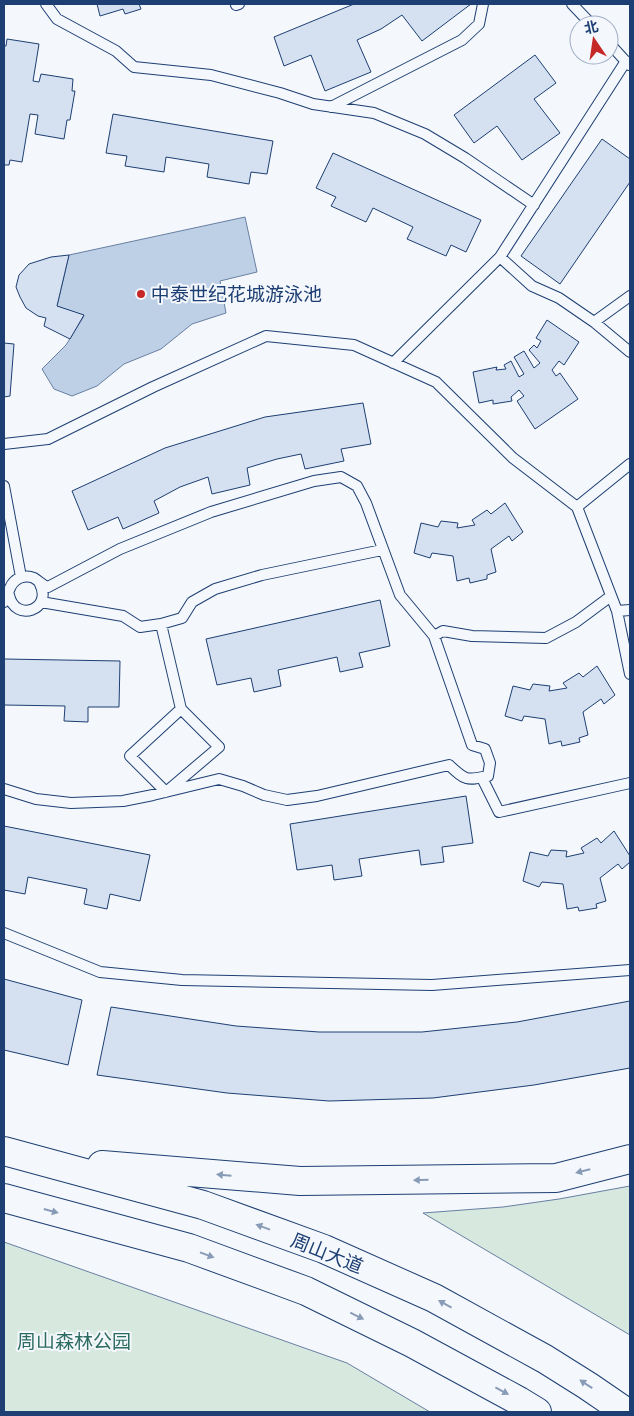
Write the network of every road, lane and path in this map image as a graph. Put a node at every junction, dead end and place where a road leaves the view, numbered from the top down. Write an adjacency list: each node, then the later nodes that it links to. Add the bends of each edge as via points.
1 (46, 4): 7 (lane, via 57,19 116,51 134,67 212,75)
2 (483, 4): 7 (lane, via 479,24 462,40)
3 (572, 4): 4 (lane)
4 (582, 15)
5 (619, 55): 6 (lane)
6 (628, 64): 8 (lane)
7 (331, 107): 8 (lane, via 374,113 425,134)
8 (534, 204): 9 (lane)
9 (500, 257): 11 (lane, via 532,286 559,298); 13 (lane)
10 (630, 296): 11 (lane)
11 (594, 322): 12 (lane)
12 (630, 352)
13 (394, 363): 14 (lane, via 354,345 266,336 48,439); 17 (lane, via 436,382 513,458)
14 (4, 444)
15 (630, 464): 17 (lane)
16 (4, 486): 19 (lane)
17 (577, 508): 22 (lane)
18 (382, 550): 20 (lane, via 356,486 341,477 314,481 211,512 120,549); 25 (lane, via 262,575 215,589 192,602 182,618); 26 (lane, via 400,595)
19 (21, 577): 20 (lane, via 34,579); 21 (lane)
20 (43, 592): 21 (lane, via 36,608 28,611 18,609); 25 (lane, via 123,616 140,627)
21 (7, 595)
22 (611, 596): 24 (lane); 26 (lane, via 576,622 546,638 472,636 443,631)
23 (630, 610): 24 (lane)
24 (617, 611): 27 (lane)
25 (161, 624): 28 (lane)
26 (434, 636): 29 (lane, via 472,745 485,749 490,762 488,776)
27 (630, 674)
28 (181, 709): 32 (lane, via 130,756); 32 (lane, via 219,747)
29 (482, 778): 30 (lane, via 499,812); 32 (lane, via 471,780 449,765 287,800 219,779)
30 (630, 782)
31 (4, 790): 32 (lane, via 36,799 71,803 123,801)
32 (166, 792)
33 (4, 934): 34 (lane, via 100,972 182,980 432,985)
34 (630, 970)
35 (4, 1151): 37 (main road, 周山大道)
36 (630, 1159): 37 (main road, one-way to 37, via 556,1178 300,1182)
37 (35, 1160): 40 (main road, 周山大道, one-way to 37, via 545,1359 434,1298 324,1250 203,1205)
38 (4, 1198): 39 (main road, one-way to 39, via 189,1248 306,1291 412,1343)
39 (537, 1412)
40 (626, 1412)

